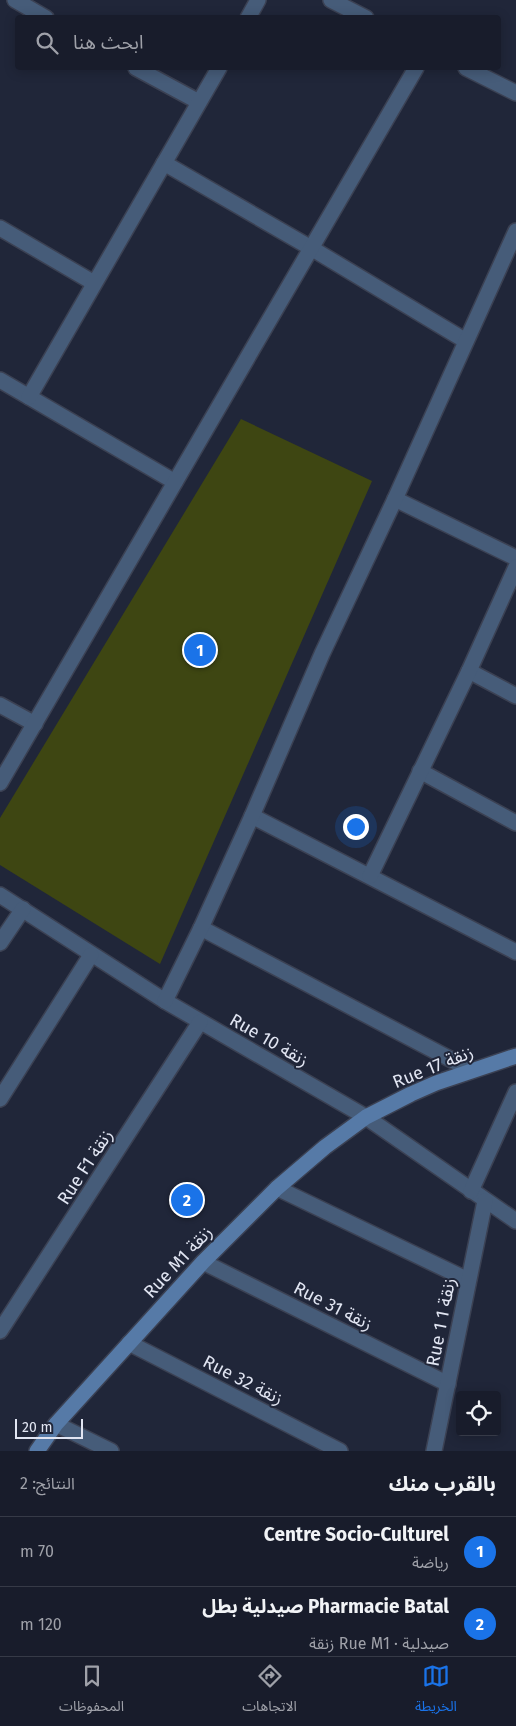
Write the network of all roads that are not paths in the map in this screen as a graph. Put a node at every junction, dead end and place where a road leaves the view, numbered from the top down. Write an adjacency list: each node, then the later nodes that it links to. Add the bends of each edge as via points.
1 (15, 0): 4 (street)
2 (258, 0): 5 (street)
3 (331, 0): 6 (street)
4 (41, 15)
5 (250, 15)
6 (360, 15)
7 (140, 70): 12 (street)
8 (218, 70): 12 (street)
9 (415, 70): 16 (street)
10 (470, 70): 11 (street)
11 (516, 93)
12 (199, 102): 13 (street)
13 (164, 163): 16 (street); 17 (street)
14 (0, 228): 17 (street)
15 (516, 231): 18 (street)
16 (311, 248): 18 (street); 21 (street)
17 (94, 283): 20 (street)
18 (466, 340): 22 (street)
19 (0, 380): 20 (street)
20 (29, 397): 21 (street)
21 (175, 482): 28 (street)
22 (395, 499): 23 (street); 31 (street, via 322,654)
23 (516, 558)
24 (516, 567): 25 (street)
25 (469, 671): 26 (street); 29 (street)
26 (516, 696)
27 (0, 705): 28 (street)
28 (35, 724): 30 (street)
29 (420, 772): 32 (street); 33 (street)
30 (0, 783)
31 (252, 816): 33 (street); 36 (street)
32 (516, 823)
33 (370, 876): 38 (street)
34 (0, 895): 35 (street, Rue 10 زنقة)
35 (23, 909): 37 (street); 39 (street, Rue 10 زنقة)
36 (201, 928): 40 (street); 43 (street)
37 (0, 943)
38 (516, 952)
39 (91, 955): 40 (street, Rue 10 زنقة); 45 (street)
40 (165, 1001): 41 (street, Rue 10 زنقة)
41 (200, 1022): 46 (street, Rue 10 زنقة); 53 (street, Rue F1 زنقة)
42 (514, 1054): 43 (street, Rue 17 زنقة)
43 (471, 1070): 46 (street, Rue 17 زنقة, via 436,1082)
44 (516, 1092): 48 (street)
45 (0, 1099)
46 (366, 1117): 47 (street, Rue M1 زنقة); 48 (street, Rue 10 زنقة)
47 (277, 1188): 51 (street, Rue M1 زنقة); 52 (street)
48 (471, 1191): 49 (street, Rue 10 زنقة)
49 (485, 1201): 50 (street, Rue 10 زنقة); 52 (street, Rue 1 زنقة 1)
50 (516, 1221)
51 (203, 1262): 54 (street, Rue M1 زنقة); 55 (street, Rue 31 زنقة)
52 (468, 1280): 55 (street, Rue 1 زنقة 1)
53 (0, 1331)
54 (129, 1343): 56 (street, Rue M1 زنقة); 59 (street, Rue 32 زنقة)
55 (448, 1384): 60 (street, Rue 1 زنقة 1)
56 (56, 1424): 57 (street, Rue M1 زنقة); 58 (street)
57 (37, 1451)
58 (111, 1451)
59 (340, 1451)
60 (434, 1451)

